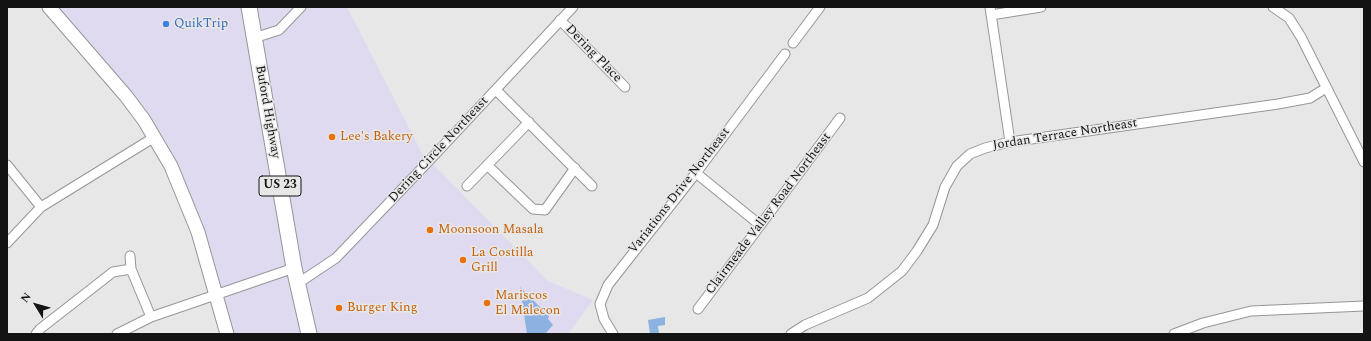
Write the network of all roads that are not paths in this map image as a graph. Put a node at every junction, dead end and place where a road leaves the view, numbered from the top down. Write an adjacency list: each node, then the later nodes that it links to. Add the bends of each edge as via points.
1 (49, 7): 18 (main road, via 126,96 144,120)
2 (249, 7): 10 (main road, Buford Highway / US 23)
3 (301, 7): 10 (street, via 279,30)
4 (573, 7): 9 (street, Dering Circle Northeast)
5 (820, 7): 11 (street)
6 (1041, 7): 8 (street)
7 (1273, 7): 14 (street, via 1288,18 1301,37)
8 (990, 11): 19 (street)
9 (560, 20): 13 (street, Dering Place); 15 (street, Dering Circle Northeast)
10 (254, 38): 31 (main road, Buford Highway / US 23)
11 (793, 42)
12 (785, 54): 24 (street, Variations Drive Northeast)
13 (625, 87)
14 (1326, 88): 19 (street, Jordan Terrace Northeast, via 1310,98 1278,104); 20 (street)
15 (496, 90): 17 (street); 33 (street, Dering Circle Northeast, via 336,258)
16 (840, 118): 28 (street, Clairmeade Valley Road Northeast)
17 (529, 122): 22 (street); 23 (street)
18 (153, 138): 27 (street); 34 (main road, via 180,185 198,232)
19 (1010, 142): 43 (street, Jordan Terrace Northeast, via 970,154 957,166 945,187 933,225 902,271 868,298 805,325)
20 (1364, 162)
21 (7, 165): 27 (street)
22 (487, 165): 23 (street, via 533,209 544,210); 25 (street)
23 (575, 168): 26 (street)
24 (696, 173): 28 (street); 42 (street, Variations Drive Northeast, via 608,285 600,304 604,319)
25 (467, 186)
26 (592, 186)
27 (41, 207): 29 (street)
28 (760, 225): 36 (street, Clairmeade Valley Road Northeast)
29 (7, 244)
30 (130, 256): 32 (street)
31 (294, 268): 33 (main road, Buford Highway / US 23); 34 (street)
32 (131, 269): 37 (street); 38 (street, via 113,272)
33 (298, 284): 41 (main road, Buford Highway / US 23)
34 (216, 295): 37 (street); 40 (main road)
35 (1364, 306): 44 (street, via 1251,311 1203,323)
36 (698, 309)
37 (151, 317): 39 (street)
38 (36, 334)
39 (117, 334)
40 (227, 334)
41 (309, 334)
42 (613, 334)
43 (791, 334)
44 (1174, 334)

